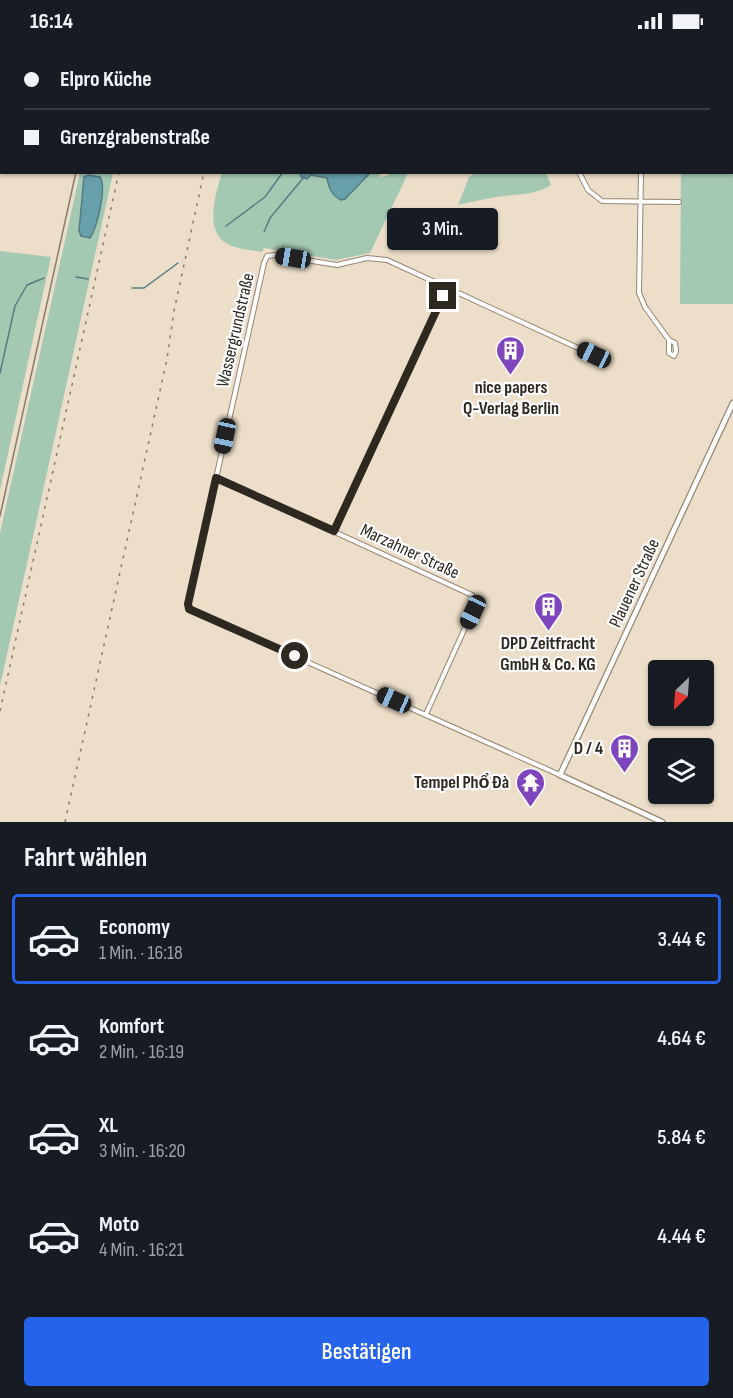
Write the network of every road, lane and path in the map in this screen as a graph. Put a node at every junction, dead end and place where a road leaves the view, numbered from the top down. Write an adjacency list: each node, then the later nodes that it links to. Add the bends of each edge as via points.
1 (580, 174): 3 (street, via 588,190 600,200)
2 (641, 174): 3 (street)
3 (640, 202): 4 (street); 6 (street, via 640,297)
4 (679, 202)
5 (447, 288): 7 (street); 9 (street, Wassergrundstraße, via 380,258 337,265 270,254 265,259); 10 (street)
6 (669, 340)
7 (594, 355)
8 (733, 403): 12 (street, Plauener Straße)
9 (216, 478): 10 (street, Marzahner Straße); 11 (street, via 189,609)
10 (334, 531): 11 (street, Marzahner Straße, via 473,598 473,612)
11 (426, 714): 12 (street)
12 (560, 775): 13 (street)
13 (662, 822)

